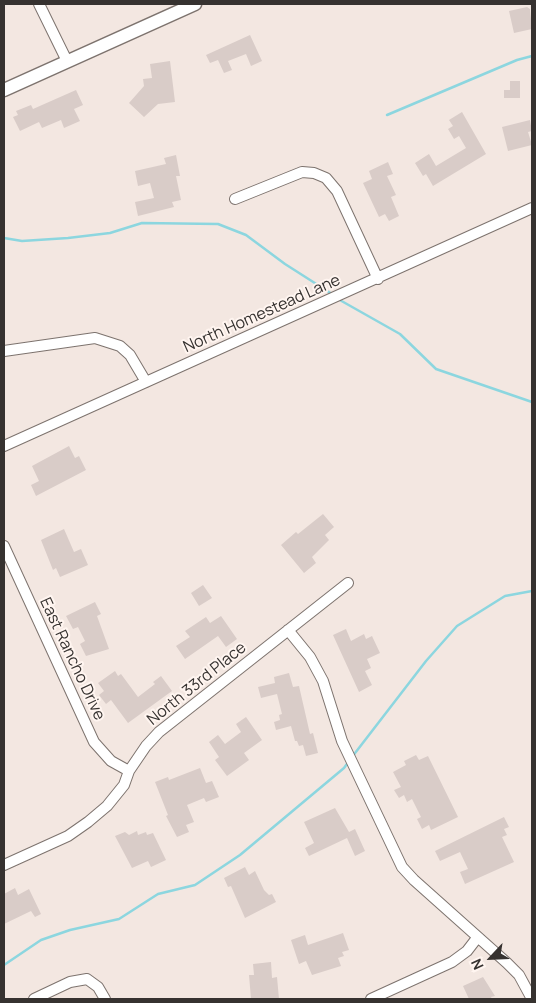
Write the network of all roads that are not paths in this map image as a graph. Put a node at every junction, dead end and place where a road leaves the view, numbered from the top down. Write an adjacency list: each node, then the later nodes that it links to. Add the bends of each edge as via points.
1 (39, 4): 3 (street)
2 (195, 4): 3 (street)
3 (67, 61): 4 (street)
4 (4, 90)
5 (235, 199): 7 (street, via 302,172 326,178 337,192)
6 (532, 208): 7 (street, North Homestead Lane)
7 (378, 279): 9 (street, North Homestead Lane)
8 (4, 350): 9 (street, via 95,338 120,346 134,361)
9 (146, 382): 10 (street, North Homestead Lane)
10 (4, 446)
11 (4, 546): 14 (street, East Rancho Drive, via 94,742 111,761)
12 (348, 583): 13 (street, North 33rd Place)
13 (288, 630): 14 (street, North 33rd Place, via 159,732); 16 (street, via 310,657 323,681 337,730 402,867)
14 (129, 771): 15 (street, North 33rd Place, via 124,785 88,822 68,836)
15 (4, 865)
16 (477, 938): 19 (street, via 452,962); 20 (street, via 519,975)
17 (34, 999): 18 (street, via 70,982 87,979 98,987)
18 (105, 999)
19 (371, 999)
20 (532, 999)

